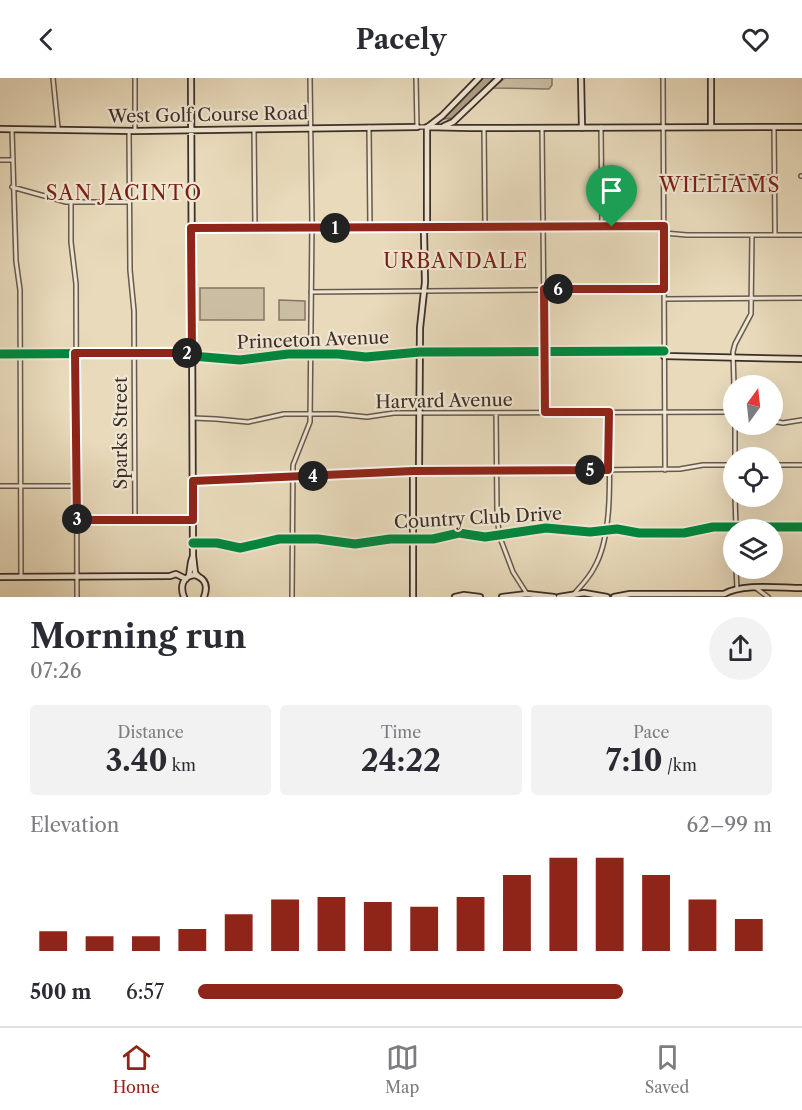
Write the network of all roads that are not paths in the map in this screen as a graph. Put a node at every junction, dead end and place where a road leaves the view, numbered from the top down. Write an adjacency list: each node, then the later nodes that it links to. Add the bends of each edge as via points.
1 (53, 78): 18 (street)
2 (135, 78): 28 (street, Sparks Street)
3 (191, 78): 27 (street)
4 (310, 78): 19 (street)
5 (416, 78): 13 (street)
6 (479, 78): 14 (street)
7 (499, 78): 14 (street, via 453,122)
8 (581, 78): 22 (street)
9 (663, 78): 15 (street)
10 (711, 78): 16 (street)
11 (802, 126): 17 (street)
12 (369, 127): 13 (street, West Golf Course Road); 19 (street, West Golf Course Road); 44 (street)
13 (417, 127): 14 (street)
14 (427, 127): 20 (street); 37 (street)
15 (663, 127): 16 (street); 23 (street); 31 (street)
16 (711, 127): 17 (street)
17 (774, 127): 32 (street)
18 (58, 128): 25 (street, West Golf Course Road); 28 (street, West Golf Course Road)
19 (310, 128): 26 (street, West Golf Course Road); 43 (street)
20 (484, 128): 21 (street); 38 (street)
21 (542, 128): 22 (street); 39 (street)
22 (582, 128): 23 (street)
23 (601, 128): 40 (street)
24 (0, 129): 25 (street, West Golf Course Road)
25 (12, 129): 29 (street)
26 (254, 129): 27 (street, West Golf Course Road); 42 (street)
27 (191, 130): 28 (street, West Golf Course Road); 41 (street)
28 (132, 131): 35 (street, Sparks Street)
29 (12, 159): 30 (street); 33 (street)
30 (0, 160)
31 (663, 177): 32 (street); 36 (street)
32 (775, 177): 47 (street)
33 (12, 187): 34 (street); 62 (street, via 20,290)
34 (71, 202): 35 (street); 58 (street)
35 (129, 202): 59 (street, Sparks Street)
36 (664, 226): 40 (street); 45 (street)
37 (428, 227): 38 (street); 44 (street); 51 (street, via 424,233)
38 (485, 227): 39 (street)
39 (543, 227): 40 (street); 49 (street)
40 (602, 227)
41 (191, 228): 42 (street); 64 (street)
42 (255, 228): 43 (street)
43 (311, 228): 44 (street); 52 (street)
44 (370, 228)
45 (664, 233): 46 (street); 50 (street)
46 (752, 235): 47 (street); 55 (street)
47 (775, 235): 48 (street)
48 (802, 235)
49 (544, 289): 50 (street); 51 (street); 56 (street)
50 (664, 289): 54 (street)
51 (424, 290): 52 (street); 57 (street)
52 (311, 292): 63 (street)
53 (802, 298): 55 (street)
54 (664, 299): 55 (street); 60 (street)
55 (752, 299): 65 (street, via 751,314 735,344)
56 (544, 351): 57 (street, Princeton Avenue); 60 (street, Princeton Avenue); 69 (street)
57 (420, 352): 63 (street, Princeton Avenue, via 366,357); 73 (street)
58 (75, 353): 59 (street, Princeton Avenue); 62 (street, Princeton Avenue); 90 (street)
59 (134, 353): 64 (street, Princeton Avenue); 92 (street, Sparks Street)
60 (664, 353): 65 (street, Princeton Avenue); 71 (street)
61 (0, 354): 62 (street, Princeton Avenue)
62 (20, 354): 89 (street)
63 (311, 354): 64 (street, Princeton Avenue, via 240,360); 74 (street)
64 (192, 356): 75 (street)
65 (734, 357): 66 (street, Princeton Avenue); 67 (street)
66 (802, 359)
67 (734, 375)
68 (496, 412): 69 (street, Harvard Avenue); 73 (street, Harvard Avenue); 85 (street)
69 (545, 412): 70 (street, Harvard Avenue)
70 (609, 412): 71 (street, Harvard Avenue); 81 (street)
71 (664, 412): 72 (street, Harvard Avenue); 82 (street)
72 (723, 412)
73 (420, 413): 74 (street, Harvard Avenue, via 367,417); 84 (street)
74 (310, 414): 75 (street, Harvard Avenue, via 284,414 248,422); 86 (street, via 293,465)
75 (193, 418): 87 (street)
76 (802, 420): 77 (street)
77 (783, 423)
78 (723, 465): 82 (street)
79 (783, 465): 80 (street)
80 (802, 465)
81 (608, 470): 82 (street); 85 (street); 97 (street)
82 (665, 470)
83 (413, 471): 84 (street); 86 (street); 100 (street)
84 (419, 471): 85 (street)
85 (496, 471): 98 (street)
86 (293, 478): 87 (street); 99 (street)
87 (193, 481): 93 (street)
88 (0, 486): 89 (street)
89 (21, 486): 90 (street); 106 (street)
90 (76, 486): 91 (street)
91 (77, 520): 92 (street); 107 (street)
92 (135, 520): 93 (street)
93 (193, 520): 101 (street)
94 (802, 527): 96 (street, Country Club Drive)
95 (723, 528): 97 (street, Country Club Drive, via 684,533)
96 (783, 528)
97 (606, 530): 98 (street, Country Club Drive, via 546,528); 115 (street, via 595,567)
98 (499, 536): 100 (street, Country Club Drive, via 459,533); 114 (street, via 513,572)
99 (292, 539): 100 (street, Country Club Drive, via 355,544); 101 (street, Country Club Drive, via 267,540 240,548); 120 (street)
100 (413, 539): 121 (street)
101 (194, 543): 102 (street)
102 (193, 556): 104 (street); 108 (street)
103 (170, 576): 107 (street); 108 (street); 110 (street)
104 (198, 576): 108 (street); 119 (street, via 207,586)
105 (0, 577): 106 (street)
106 (21, 577): 107 (street)
107 (77, 577): 117 (street)
108 (188, 577): 110 (street)
109 (737, 579): 113 (street)
110 (182, 584): 118 (street)
111 (756, 588): 112 (street); 113 (street); 130 (street)
112 (802, 588)
113 (737, 589): 116 (street)
114 (528, 594): 124 (street); 125 (street)
115 (574, 594): 127 (street); 128 (street)
116 (722, 596): 129 (street)
117 (77, 597)
118 (184, 597)
119 (204, 597)
120 (292, 597)
121 (413, 597)
122 (456, 597): 123 (street)
123 (480, 597)
124 (502, 597)
125 (549, 597): 126 (street)
126 (554, 597)
127 (559, 597)
128 (607, 597)
129 (614, 597)
130 (768, 597)

